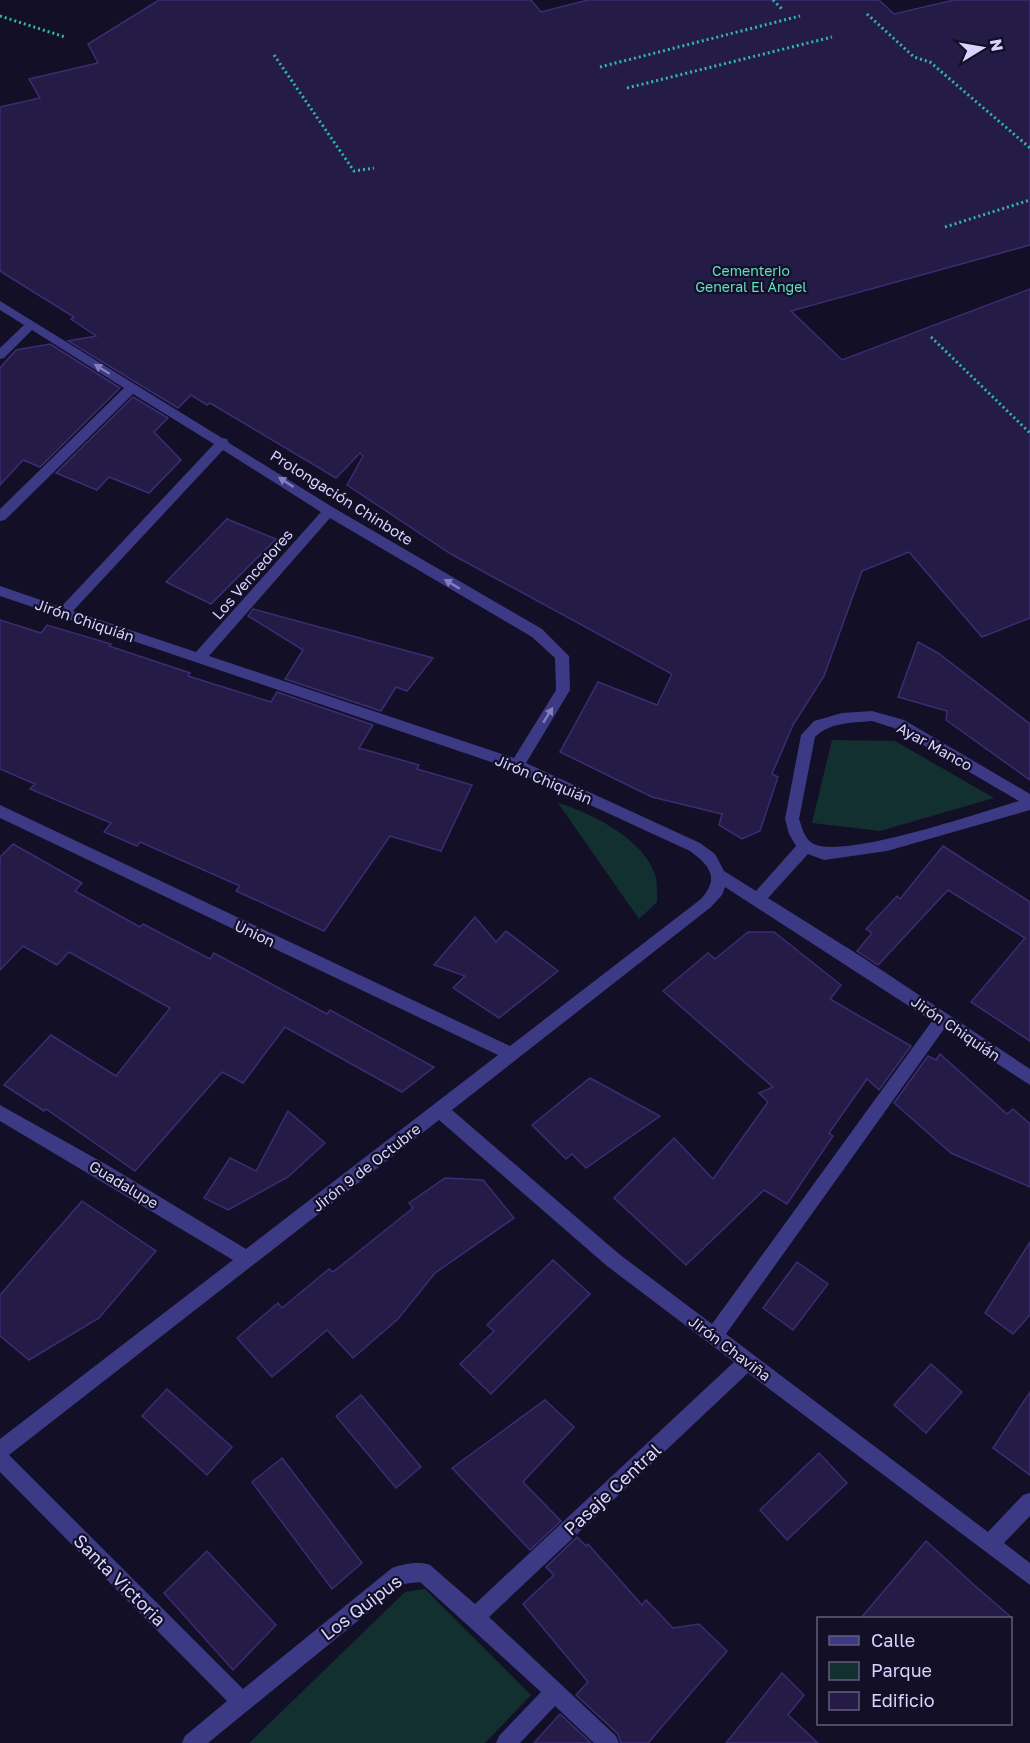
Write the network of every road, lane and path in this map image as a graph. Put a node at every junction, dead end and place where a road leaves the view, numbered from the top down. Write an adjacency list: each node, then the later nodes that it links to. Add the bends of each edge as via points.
1 (773, 0): 2 (path)
2 (782, 9)
3 (867, 14): 11 (path, via 914,57 930,62)
4 (0, 16): 6 (path)
5 (800, 16): 9 (path)
6 (65, 37)
7 (832, 37): 10 (path)
8 (274, 56): 12 (path, via 354,171)
9 (600, 67)
10 (627, 88)
11 (1030, 148)
12 (374, 168)
13 (1030, 200): 14 (path)
14 (945, 226)
15 (0, 305): 16 (street, Prolongación Chinbote)
16 (31, 325): 18 (street); 19 (street, Prolongación Chinbote, one-way to 16)
17 (931, 337): 20 (path)
18 (0, 356)
19 (132, 388): 21 (street, Prolongación Chinbote); 23 (street)
20 (1030, 433)
21 (223, 442): 22 (street, Prolongación Chinbote, one-way to 21); 25 (street)
22 (329, 511): 26 (street, Los Vencedores); 27 (street, Prolongación Chinbote, one-way to 22, via 563,690 562,657 537,633)
23 (0, 517)
24 (0, 591): 25 (street, Jirón Chiquián)
25 (63, 613): 26 (street, Jirón Chiquián)
26 (199, 658): 27 (street, Jirón Chiquián)
27 (517, 765): 31 (street, Jirón Chiquián, via 695,847 710,858)
28 (1030, 802): 30 (street, via 887,845 824,854); 30 (street, Ayar Manco, via 899,724 872,716 842,718 819,725 808,735 792,819)
29 (0, 811): 34 (street, Union)
30 (805, 846): 32 (street)
31 (719, 874): 32 (street, Jirón Chiquián); 34 (street, Jirón 9 de Octubre, via 717,891 706,903)
32 (758, 899): 33 (street, Jirón Chiquián)
33 (942, 1019): 35 (street, Jirón Chiquián); 39 (street)
34 (511, 1054): 36 (street, Jirón 9 de Octubre)
35 (1030, 1078)
36 (440, 1110): 38 (street, Jirón 9 de Octubre); 39 (street, Jirón Chaviña, via 613,1260)
37 (0, 1112): 38 (street, Guadalupe)
38 (247, 1259): 41 (street, Jirón 9 de Octubre)
39 (714, 1336): 40 (street, Jirón Chaviña)
40 (748, 1361): 44 (street, Jirón Chaviña); 46 (street, Pasaje Central)
41 (0, 1451)
42 (0, 1459): 48 (street, Santa Victoria)
43 (1030, 1502): 44 (street)
44 (990, 1544): 45 (street, Jirón Chaviña)
45 (1030, 1575)
46 (475, 1617): 47 (street, Los Quipus); 48 (street, Los Quipus, via 423,1572 399,1575)
47 (554, 1693): 50 (street); 51 (street, Los Quipus)
48 (241, 1701): 49 (street, Los Quipus)
49 (192, 1743)
50 (506, 1743)
51 (609, 1743)

